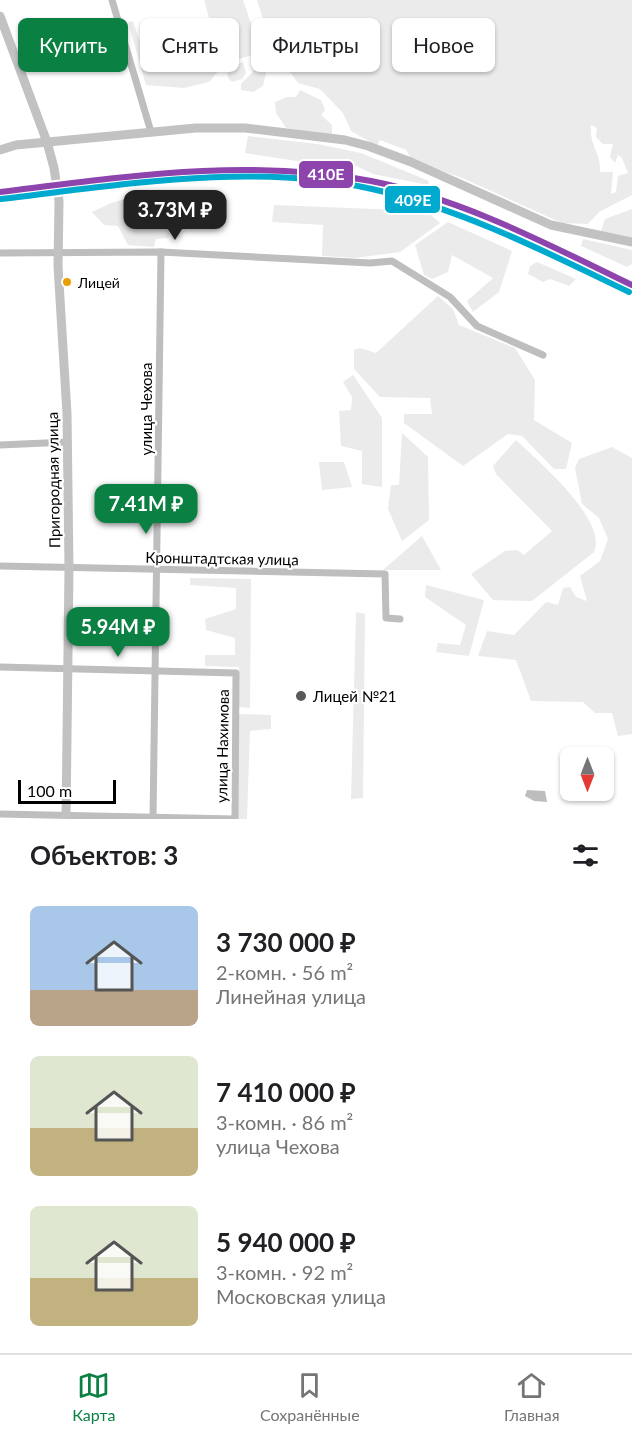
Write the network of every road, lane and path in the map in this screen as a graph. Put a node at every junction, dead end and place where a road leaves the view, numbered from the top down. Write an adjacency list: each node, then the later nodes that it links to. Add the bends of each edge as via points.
1 (112, 0): 3 (street)
2 (0, 16): 4 (main road, Пригородная улица)
3 (151, 132): 4 (main road); 6 (main road, via 245,128 345,140 411,162 551,225)
4 (47, 142): 5 (main road); 7 (main road, Пригородная улица, via 57,186)
5 (0, 150)
6 (632, 242)
7 (59, 251): 8 (street); 9 (street); 11 (main road, Пригородная улица)
8 (161, 252): 10 (street, via 392,261 450,297 477,326); 15 (street, улица Чехова)
9 (0, 253)
10 (543, 355)
11 (68, 442): 12 (street); 14 (main road, Пригородная улица)
12 (0, 445)
13 (0, 566): 14 (street, Кронштадтская улица)
14 (69, 568): 15 (street, Кронштадтская улица); 18 (main road, Пригородная улица)
15 (159, 570): 16 (street, Кронштадтская улица, via 385,574 386,618); 19 (street, улица Чехова)
16 (400, 619)
17 (0, 667): 18 (street)
18 (69, 669): 19 (street); 21 (main road, Пригородная улица)
19 (156, 672): 22 (street, улица Чехова); 23 (street, улица Нахимова, via 236,673)
20 (0, 814): 21 (street)
21 (66, 817): 22 (street)
22 (153, 818): 23 (street)
23 (235, 819)

